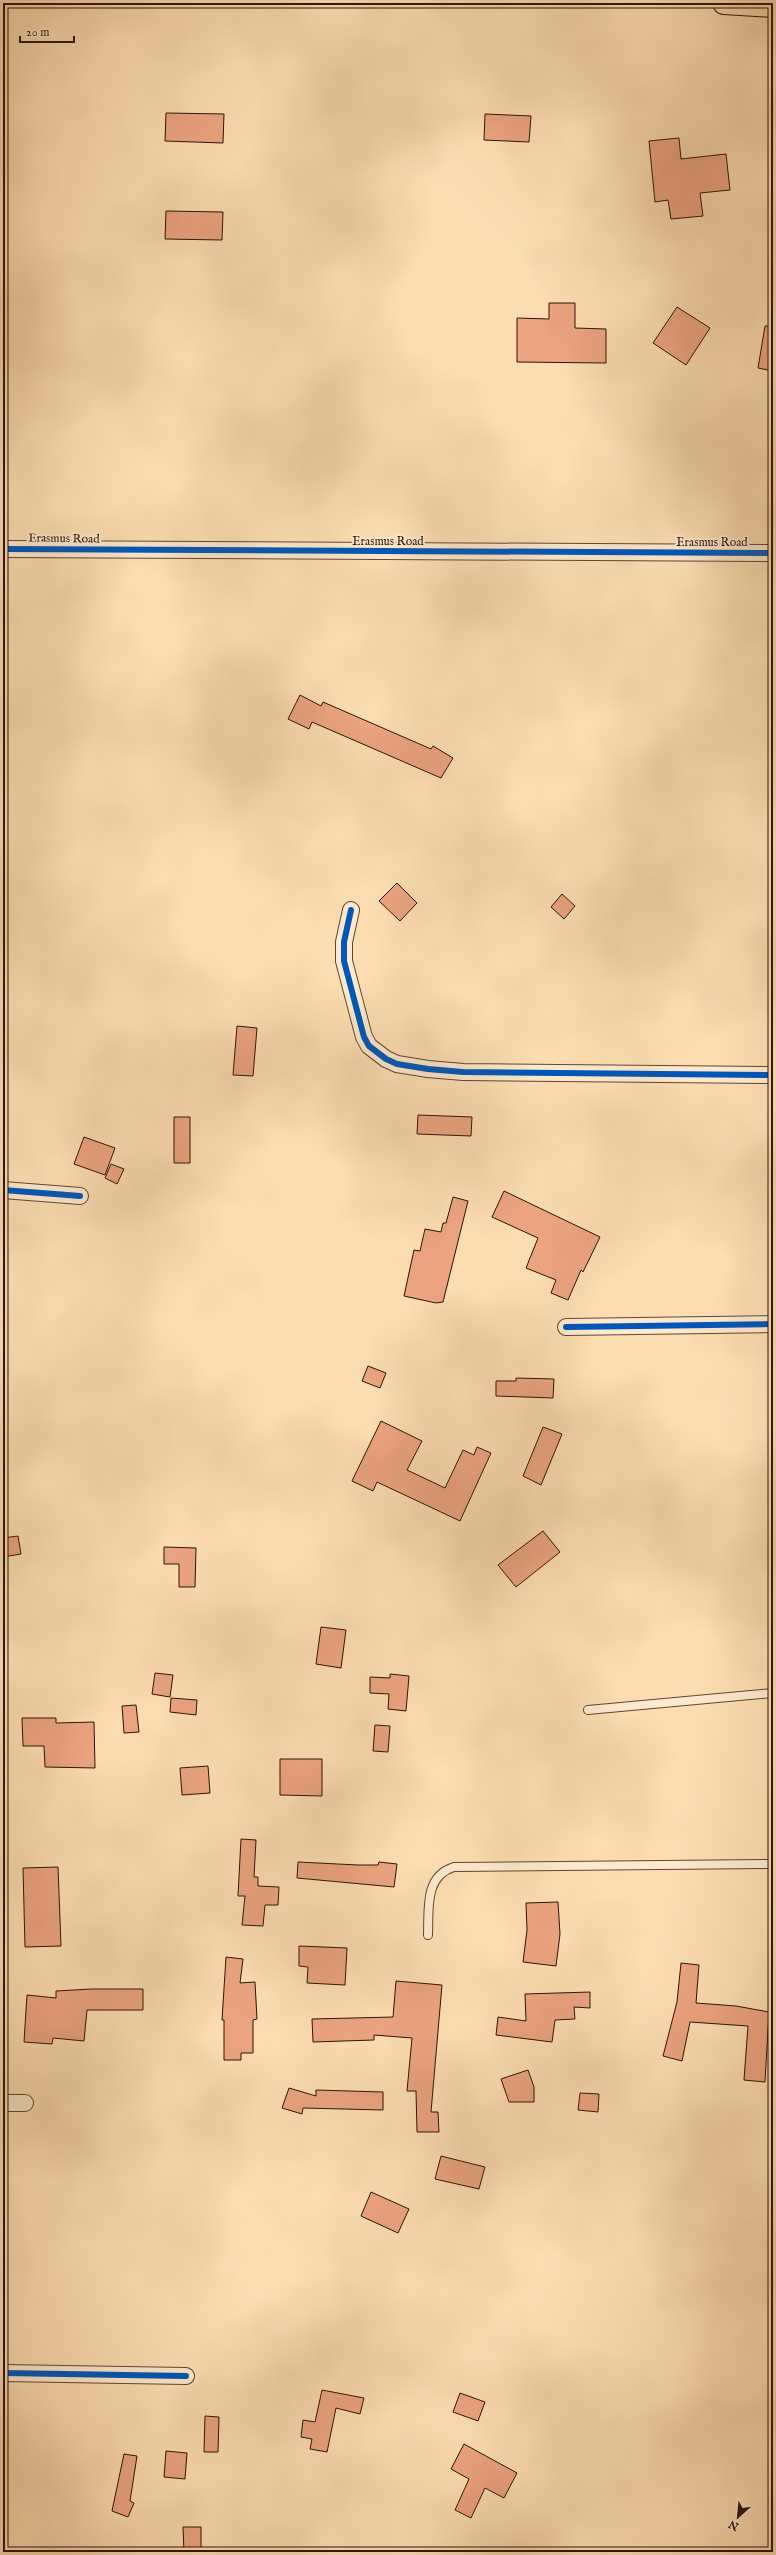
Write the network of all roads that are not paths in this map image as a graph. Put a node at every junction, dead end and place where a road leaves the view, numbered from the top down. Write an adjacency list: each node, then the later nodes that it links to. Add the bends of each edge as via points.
1 (724, 3): 2 (highway)
2 (773, 6)
3 (3, 548): 4 (street, Erasmus Road)
4 (773, 553)
5 (351, 910): 6 (street, via 344,942 344,961 364,1037 368,1046 397,1064 463,1072)
6 (773, 1075)
7 (3, 1190): 8 (street)
8 (80, 1196)
9 (773, 1324): 10 (street)
10 (566, 1327)
11 (773, 1693): 12 (lane)
12 (588, 1710)
13 (773, 1864): 14 (lane, via 454,1867 442,1873 430,1888)
14 (428, 1935)
15 (3, 2103): 16 (street)
16 (25, 2103)
17 (3, 2373): 18 (street)
18 (186, 2376)

